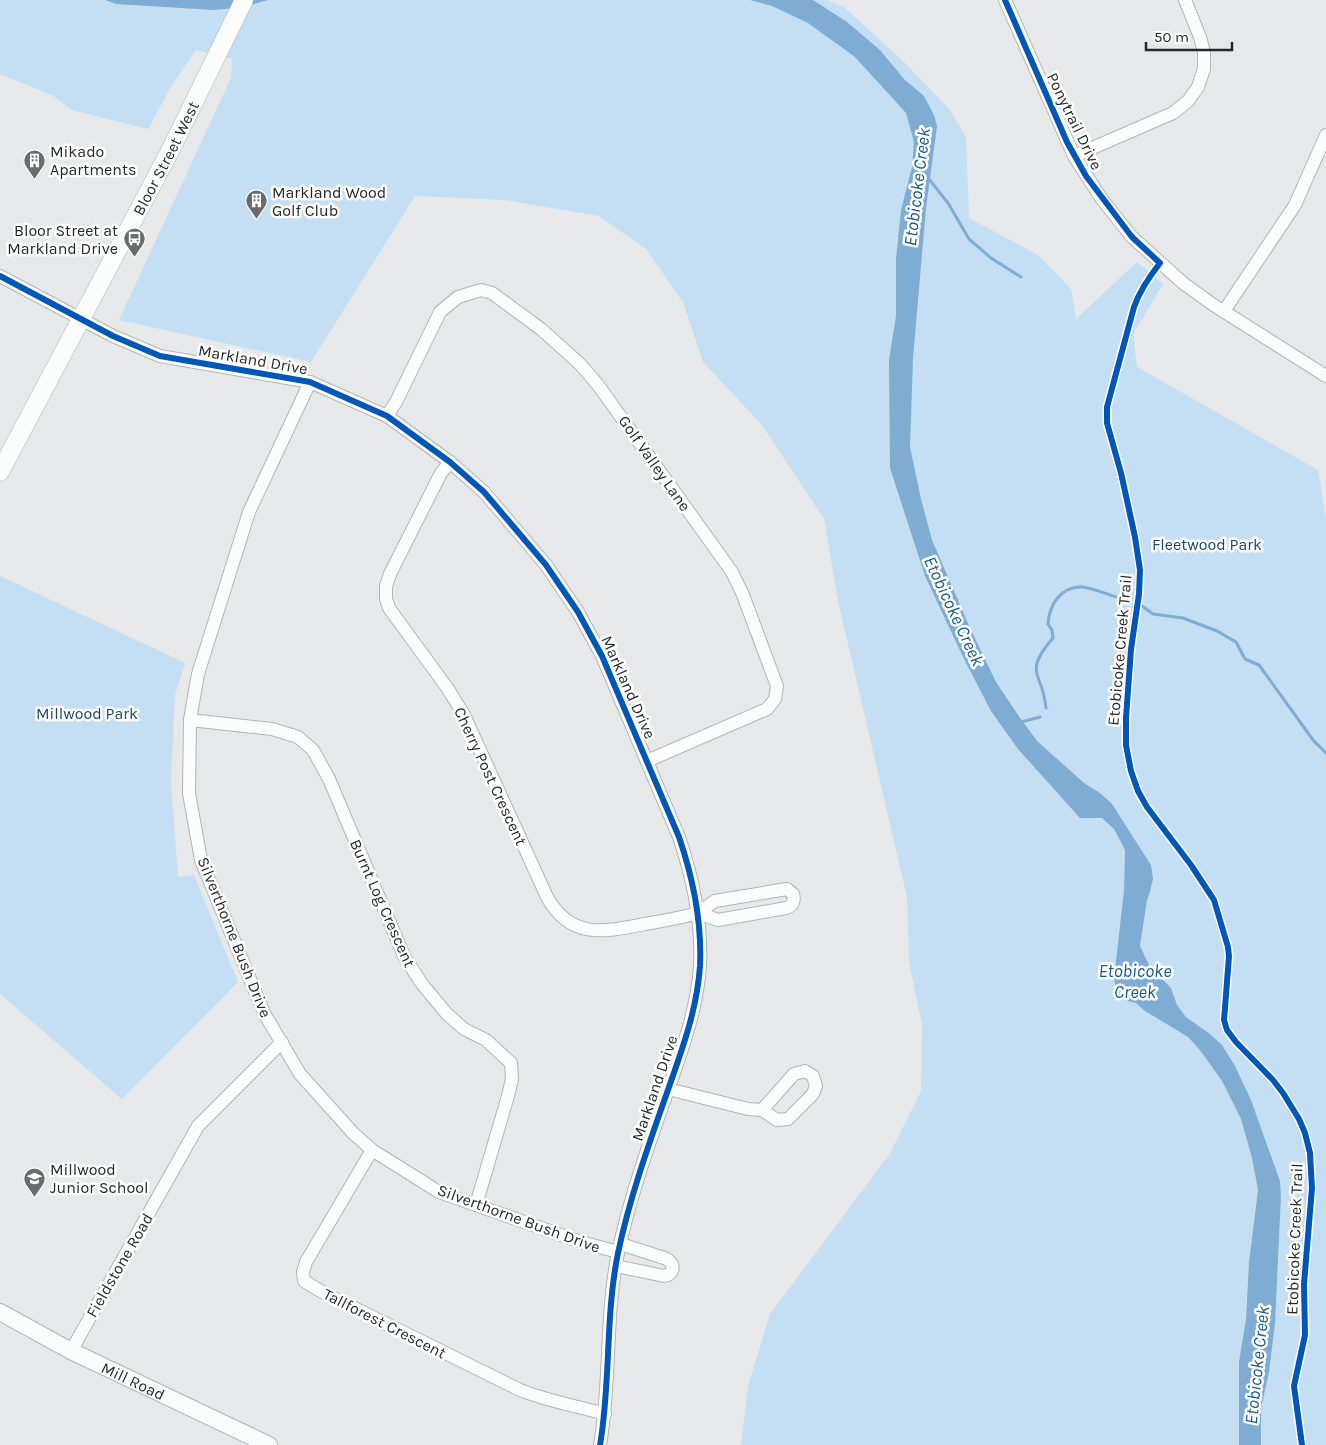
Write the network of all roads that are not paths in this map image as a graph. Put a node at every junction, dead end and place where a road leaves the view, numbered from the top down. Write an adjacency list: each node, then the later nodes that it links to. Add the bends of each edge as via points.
1 (244, 0): 8 (main road, Bloor Street West)
2 (1005, 0): 5 (street, Ponytrail Drive)
3 (1186, 0): 5 (street, via 1204,52 1204,69 1188,101 1173,113)
4 (1326, 135): 7 (street, via 1295,205)
5 (1074, 156): 7 (street, Ponytrail Drive, via 1132,238 1183,283)
6 (0, 276): 8 (street, Markland Drive)
7 (1224, 312): 9 (street, Ponytrail Drive)
8 (82, 319): 10 (street, Markland Drive, via 113,336 174,360); 13 (main road, Bloor Street West)
9 (1326, 376)
10 (310, 382): 11 (street, Markland Drive); 14 (street, Silverthorne Bush Drive, via 249,512 198,674)
11 (387, 416): 12 (street, Markland Drive); 15 (street, Golf Valley Lane, via 440,312 458,297 481,290 492,293 541,329 580,364 604,392 732,572 777,686 775,699 767,709)
12 (450, 462): 15 (street, Markland Drive, via 484,492 546,565 578,612 602,656); 16 (street, Cherry Post Crescent, via 441,473 390,574 386,599 468,722 554,910 574,925 598,932)
13 (0, 472)
14 (190, 720): 17 (street, Silverthorne Bush Drive, via 189,793 201,860 264,1013); 21 (street, Burnt Log Crescent, via 272,728 298,737 312,750 329,779 404,956 447,1014 464,1029 486,1040 511,1063 508,1096)
15 (647, 761): 16 (street, Markland Drive, via 679,836)
16 (698, 913): 16 (street, via 718,920 783,909 792,905 794,896 790,890 783,889 715,901); 18 (street, Markland Drive, via 700,949 696,1002)
17 (282, 1042): 20 (street, Silverthorne Bush Drive, via 300,1074); 25 (street, Fieldstone Road, via 198,1126)
18 (668, 1089): 19 (street); 22 (street, Markland Drive, via 634,1189)
19 (762, 1110)
20 (372, 1150): 21 (street, Silverthorne Bush Drive, via 440,1192); 26 (street, Tallforest Crescent, via 306,1262 304,1280 520,1390 544,1400)
21 (476, 1205): 22 (street, Silverthorne Bush Drive, via 581,1242)
22 (620, 1248): 23 (street, Markland Drive); 23 (street, Silverthorne Bush Drive, via 670,1261 673,1269 669,1275 661,1276)
23 (616, 1266): 26 (street, Markland Drive)
24 (0, 1312): 25 (street, Mill Road)
25 (71, 1351): 27 (street, Mill Road)
26 (605, 1414): 28 (street, Markland Drive)
27 (269, 1445)
28 (600, 1445)

